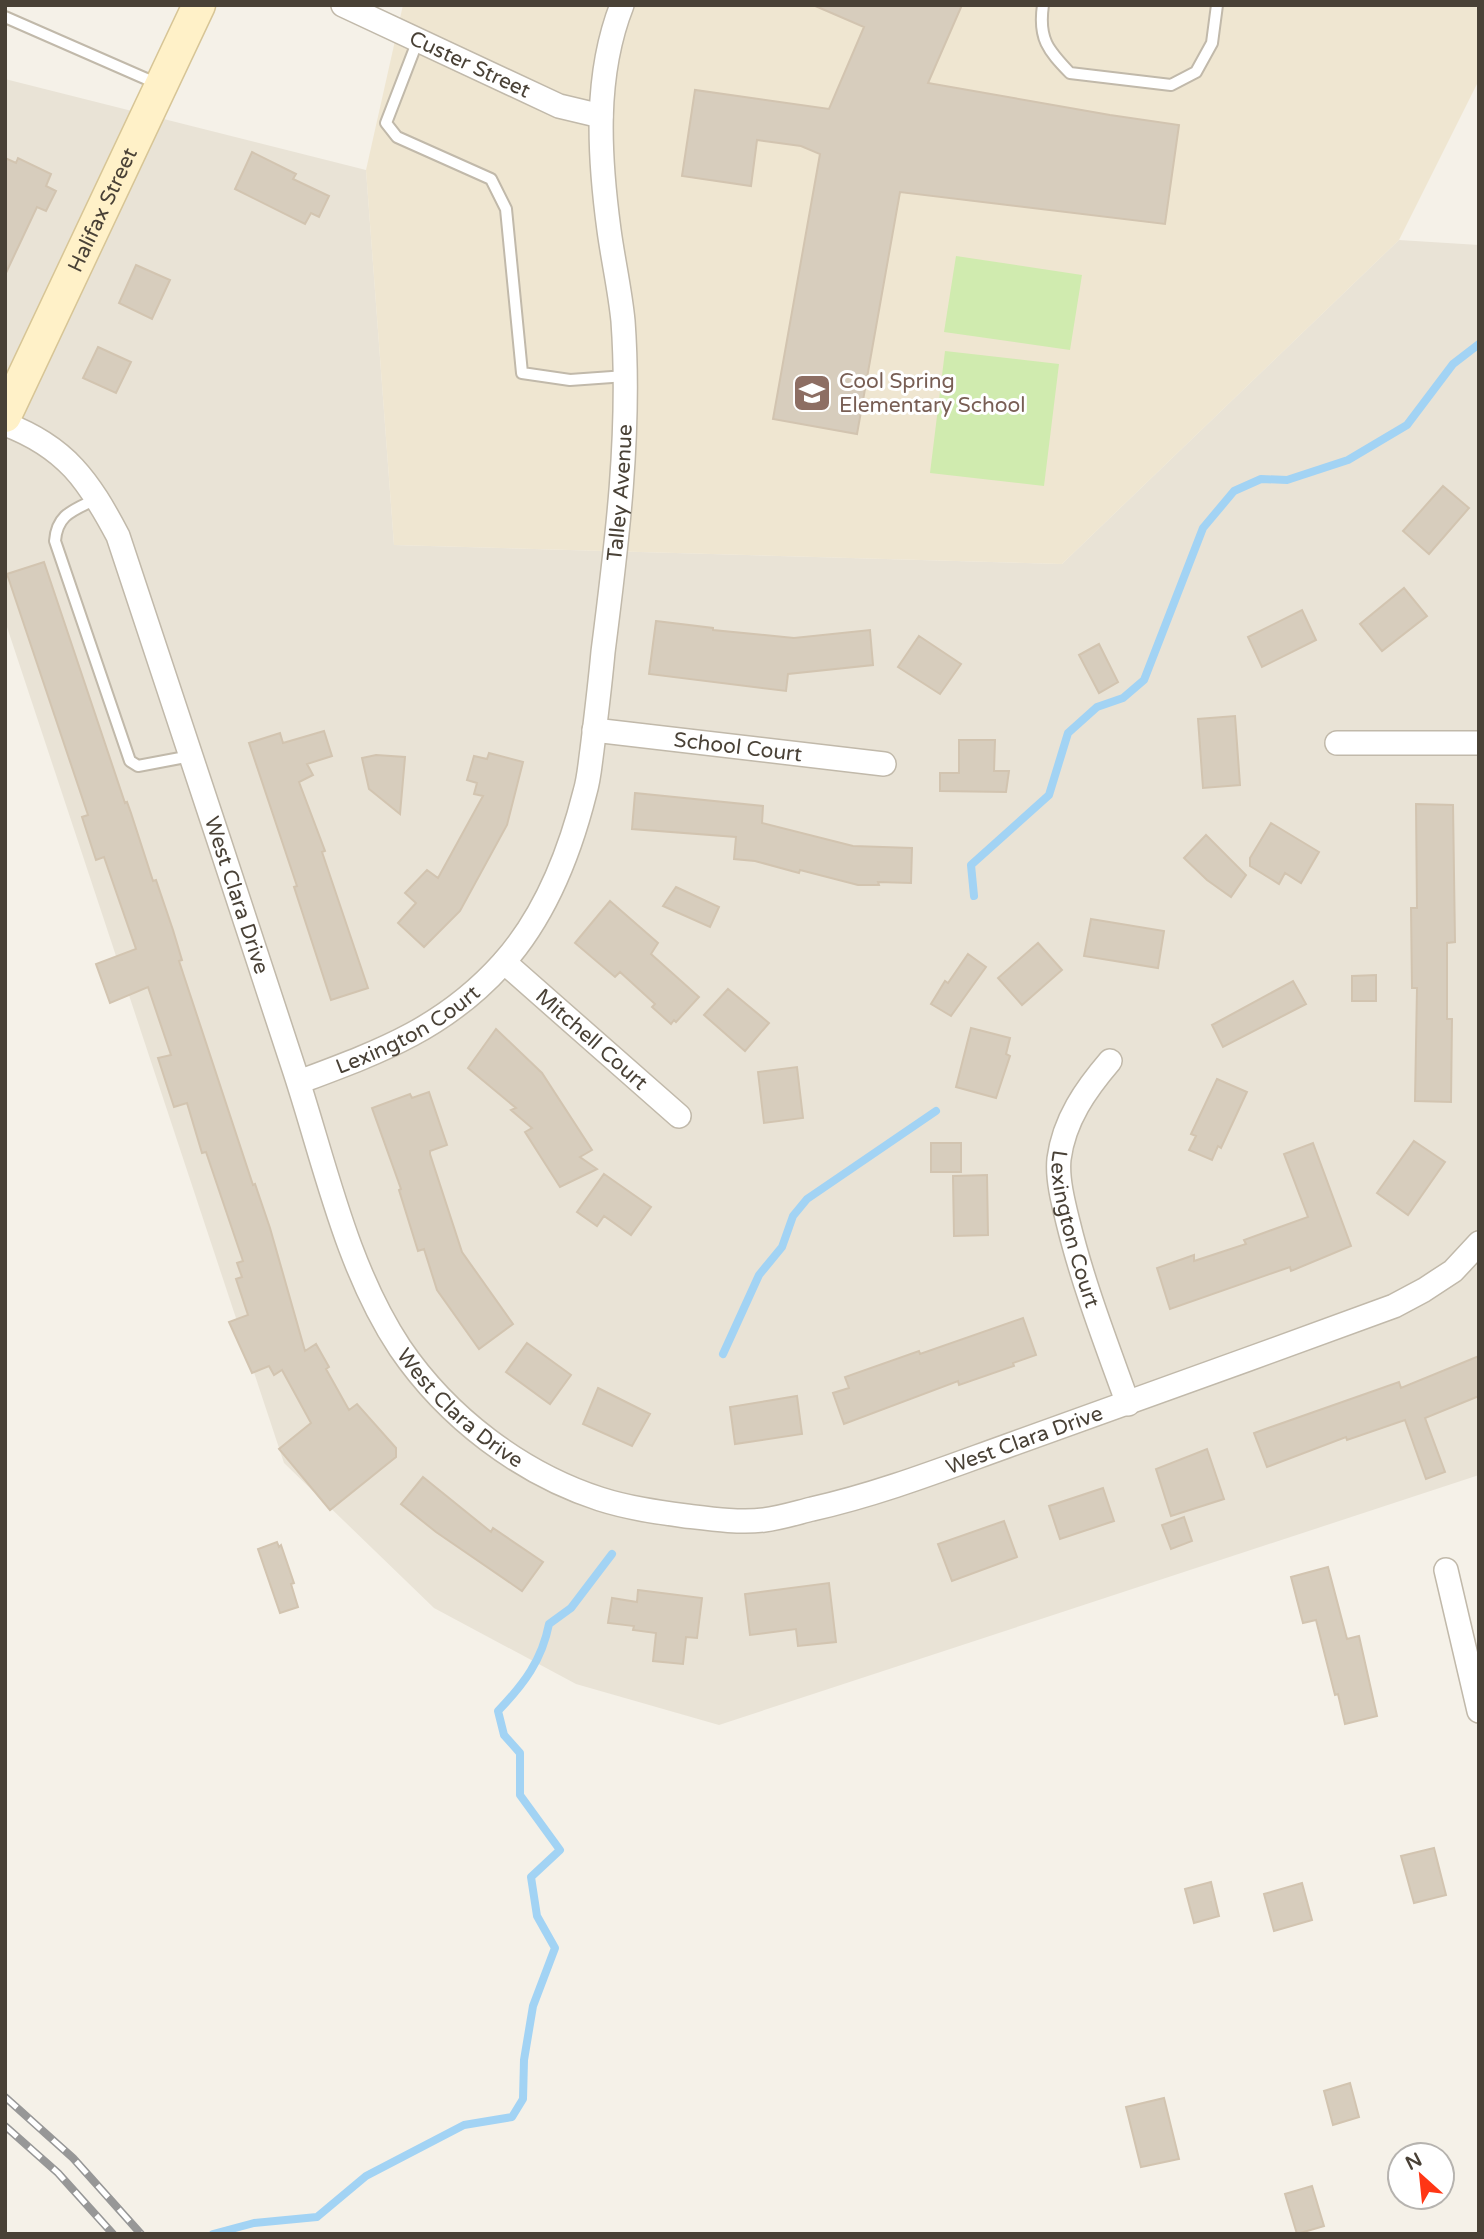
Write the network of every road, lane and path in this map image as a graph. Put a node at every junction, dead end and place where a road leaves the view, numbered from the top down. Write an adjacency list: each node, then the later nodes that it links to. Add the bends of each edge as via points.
1 (199, 5): 8 (main road, Halifax Street)
2 (343, 5): 7 (street, Custer Street)
3 (622, 5): 9 (street, Talley Avenue, via 607,62)
4 (1043, 5): 5 (lane, via 1047,49 1070,73 1171,85 1196,72 1212,43)
5 (1217, 5)
6 (5, 17): 8 (lane)
7 (418, 40): 9 (street, Custer Street, via 559,106); 10 (lane, via 386,123 397,137 491,179 506,209 522,373 570,380)
8 (160, 85): 11 (main road, Halifax Street)
9 (601, 117): 10 (street, Talley Avenue)
10 (626, 376): 14 (street, Talley Avenue, via 612,577)
11 (5, 416)
12 (5, 424): 13 (street, West Clara Drive, via 56,450)
13 (98, 498): 17 (street, West Clara Drive, via 118,536); 17 (lane, via 62,517 55,541 130,761 138,766)
14 (594, 730): 18 (street, School Court); 19 (street, Talley Avenue, via 586,789 573,832 552,886)
15 (1337, 743): 16 (street)
16 (1479, 743)
17 (191, 756): 21 (street, West Clara Drive)
18 (884, 764)
19 (504, 962): 21 (street, Lexington Court, via 432,1025 386,1049); 22 (street, Mitchell Court)
20 (1110, 1061): 24 (street, Lexington Court, via 1072,1116 1059,1161 1063,1203 1078,1265)
21 (299, 1082): 24 (street, West Clara Drive, via 354,1258 401,1349 465,1423 547,1476 598,1498 702,1518 762,1520 897,1486)
22 (679, 1116)
23 (1479, 1243): 24 (street, West Clara Drive, via 1453,1271 1394,1306)
24 (1128, 1404)
25 (1446, 1570): 26 (street)
26 (1479, 1711)

